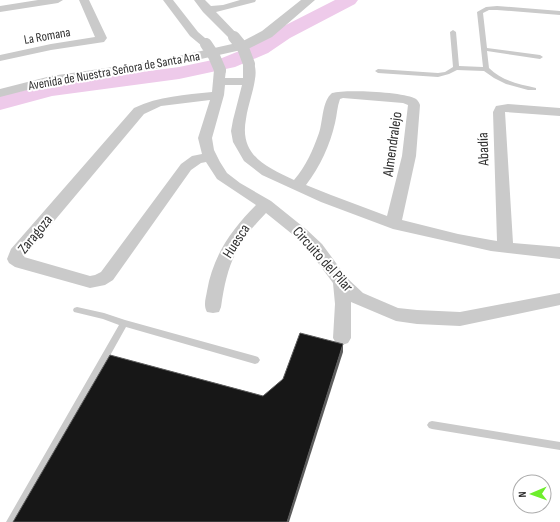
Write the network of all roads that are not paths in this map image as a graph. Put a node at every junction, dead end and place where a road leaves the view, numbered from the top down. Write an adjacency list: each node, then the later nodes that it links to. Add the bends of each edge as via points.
1 (58, 0): 7 (street)
2 (84, 0): 14 (street, La Romana, via 101,38 99,41 51,47)
3 (168, 0): 18 (street, bridge, via 214,56)
4 (199, 0): 8 (street)
5 (251, 0): 8 (street); 10 (street)
6 (309, 0): 21 (street, Avenida de Nuestra Señora de Santa Ana, via 267,34 245,45 161,64 51,80)
7 (0, 10)
8 (207, 10): 10 (street)
9 (560, 13): 12 (lane, via 497,8 484,10 480,12)
10 (228, 20): 19 (street, bridge, via 249,64)
11 (453, 32): 15 (lane)
12 (483, 49): 13 (lane); 16 (lane)
13 (540, 57)
14 (0, 58)
15 (456, 68): 16 (lane); 17 (lane, via 438,75)
16 (486, 69): 20 (lane, via 501,80)
17 (378, 71)
18 (219, 82): 19 (street); 23 (street, Circuito del Pilar, via 205,138); 23 (street, Zaragoza, via 139,111 17,253 16,259 21,264 90,282 99,281 107,276 186,167 197,160)
19 (248, 82): 24 (street, via 238,135 244,152 267,172)
20 (534, 89)
21 (0, 93)
22 (560, 112): 27 (street, Abadía, via 508,108 499,112)
23 (210, 157): 25 (street, Circuito del Pilar, via 222,176)
24 (297, 186): 26 (street, via 333,203); 26 (street, Almendralejo, via 306,176 320,150 333,98 336,95 374,96 411,101 414,105 409,156)
25 (266, 204): 29 (street, Circuito del Pilar, via 316,248); 31 (street, Huesca, via 238,233 227,249 215,288)
26 (393, 224): 27 (street)
27 (504, 247): 28 (street)
28 (560, 253)
29 (341, 282): 30 (street, Circuito del Pilar, via 357,297 396,314 417,317 460,319); 34 (street)
30 (560, 299)
31 (213, 307)
32 (77, 310): 33 (lane)
33 (124, 322): 35 (lane); 38 (lane)
34 (342, 338)
35 (255, 360)
36 (432, 425): 37 (lane)
37 (560, 446)
38 (11, 522)

